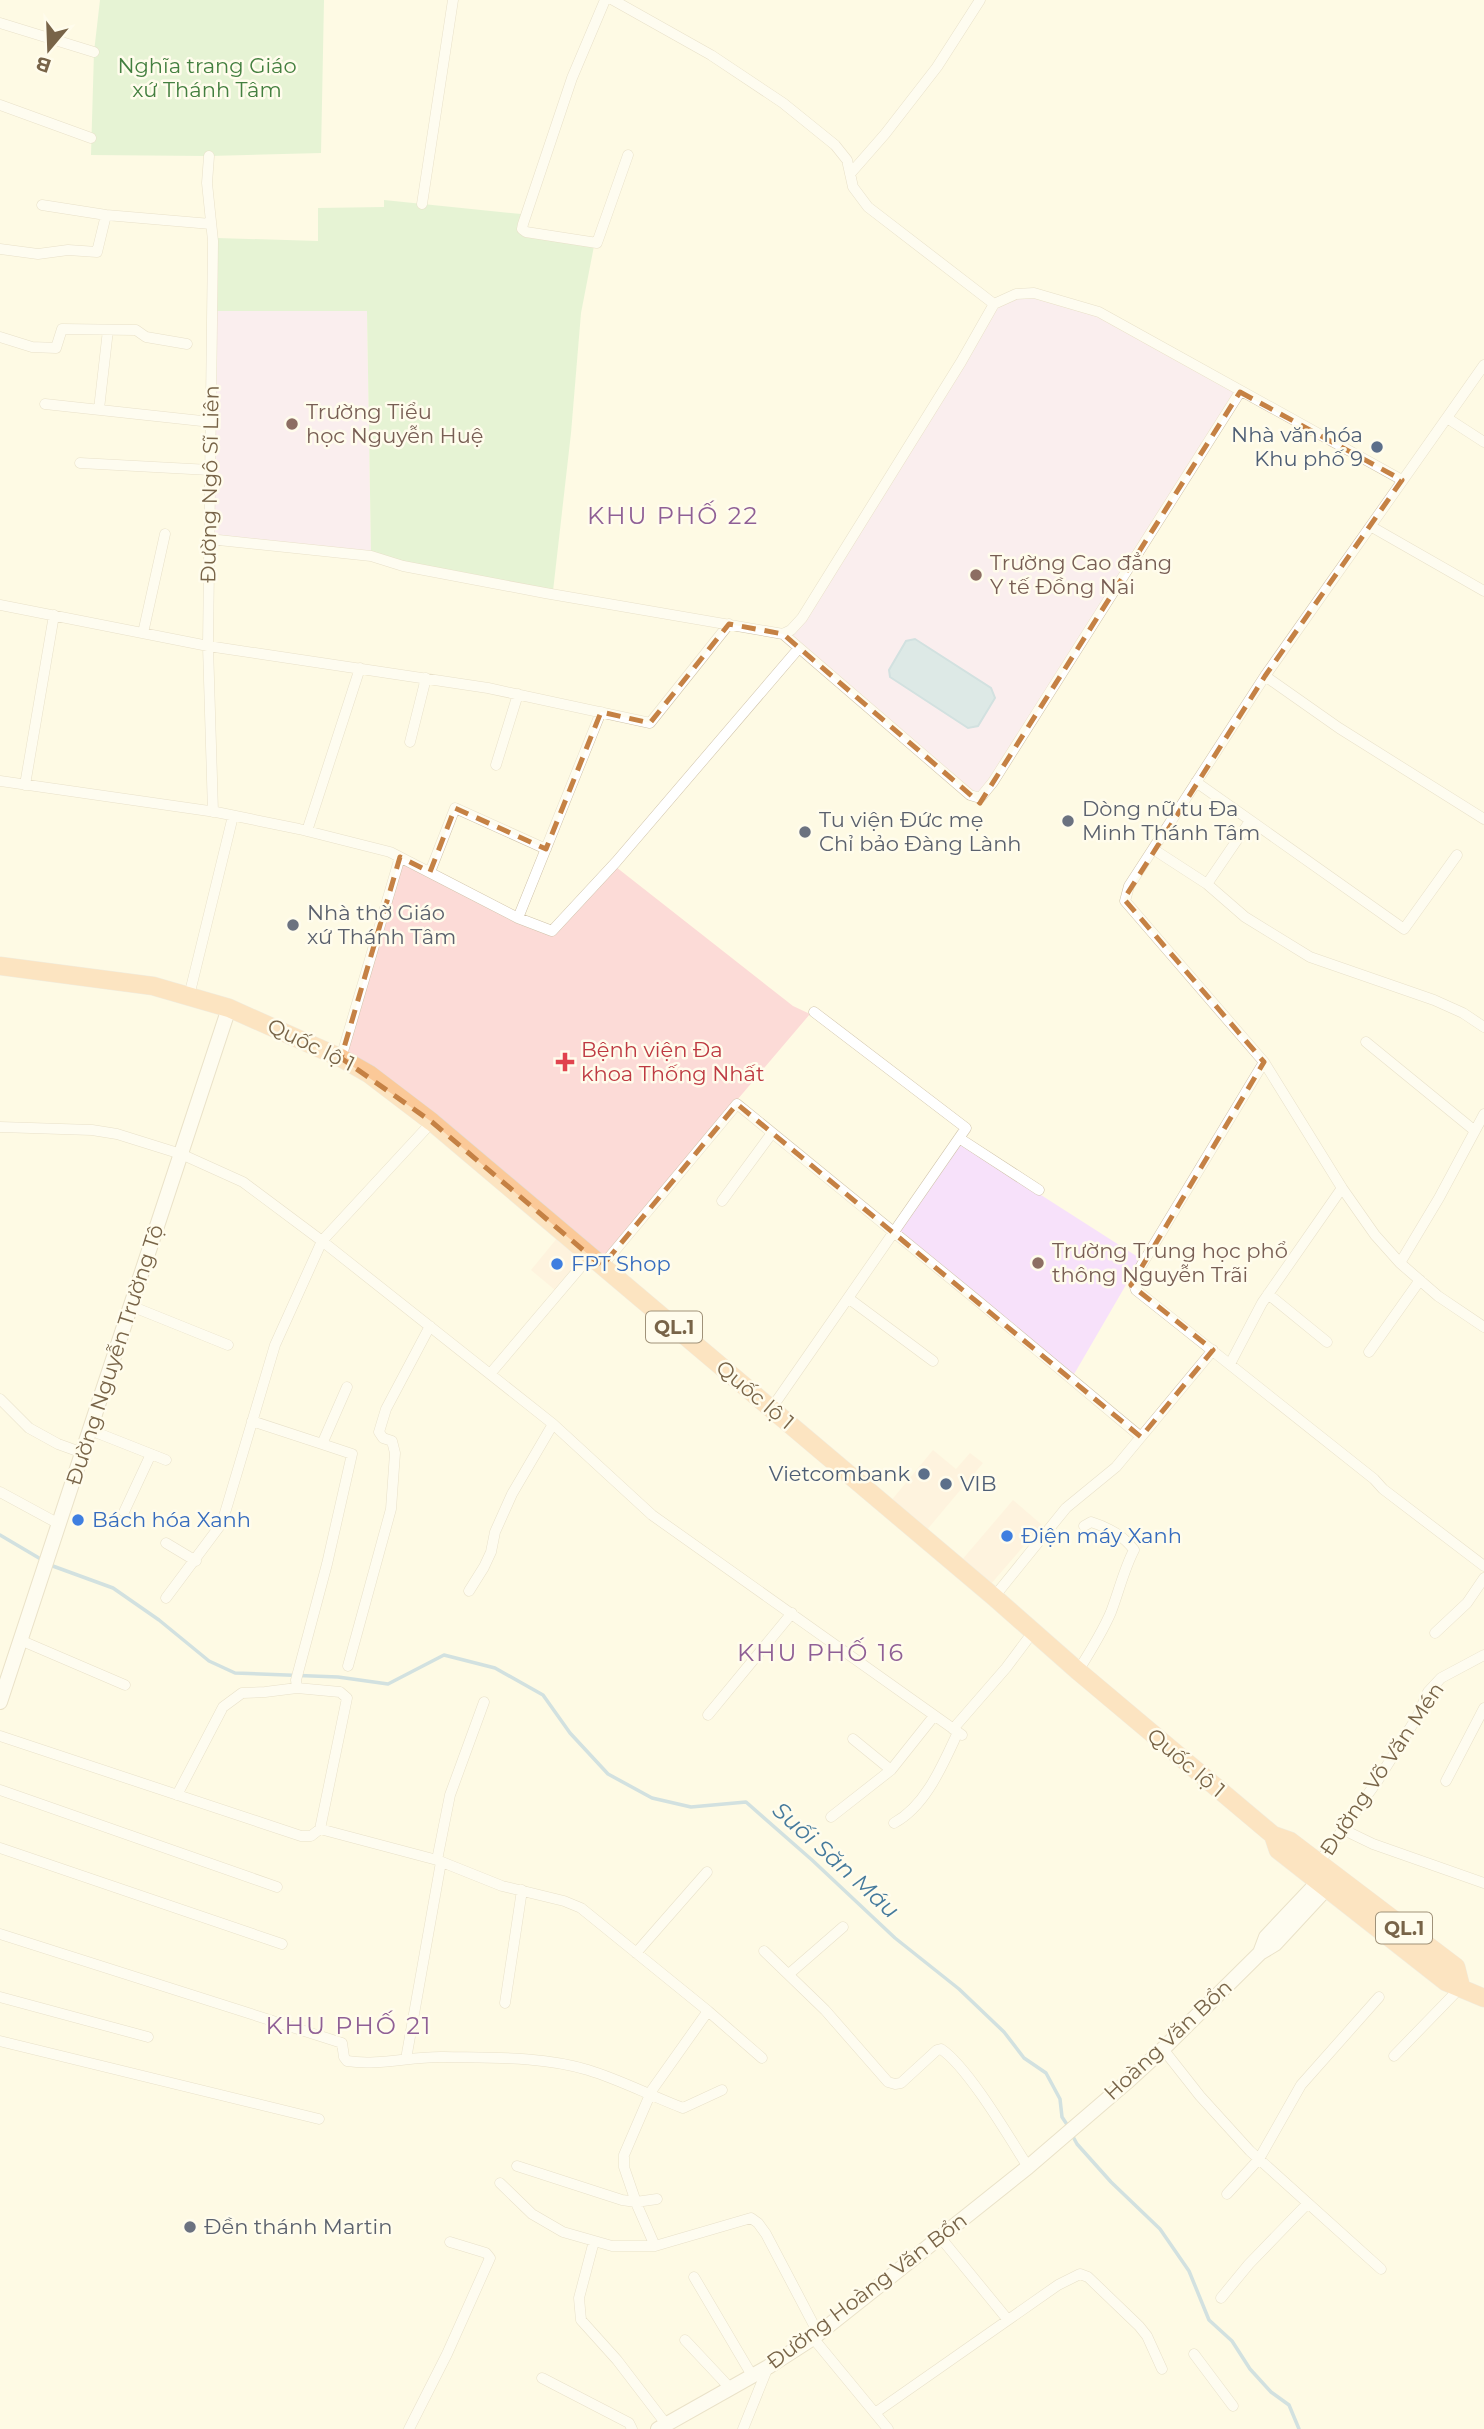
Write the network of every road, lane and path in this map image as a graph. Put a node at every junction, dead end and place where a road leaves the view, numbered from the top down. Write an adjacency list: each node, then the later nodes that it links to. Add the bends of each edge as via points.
1 (453, 0): 12 (street)
2 (605, 0): 9 (street, via 572,78 523,229 598,241)
3 (613, 0): 11 (street, via 711,55 783,103 835,145)
4 (980, 0): 11 (street, via 937,67)
5 (0, 23): 6 (street)
6 (94, 51)
7 (0, 105): 8 (street)
8 (91, 138)
9 (628, 155)
10 (209, 156): 15 (street, Đường Ngô Sĩ Liên)
11 (850, 174): 17 (street, via 853,187 868,207)
12 (422, 204)
13 (42, 205): 14 (street)
14 (106, 215): 15 (street); 16 (street, via 97,252)
15 (211, 224): 26 (street, Đường Ngô Sĩ Liên)
16 (0, 250)
17 (994, 304): 22 (street, via 1016,294 1034,293 1099,312); 39 (street, via 802,618)
18 (108, 330): 19 (street, via 62,329 56,348 32,347); 20 (street, via 136,330 146,337); 24 (street)
19 (0, 337)
20 (187, 344)
21 (1484, 365): 25 (street)
22 (1240, 392): 30 (street); 41 (street, via 980,798 970,795)
23 (45, 404): 24 (street)
24 (99, 409): 26 (street)
25 (1447, 418): 27 (street); 30 (street)
26 (211, 422): 29 (street, Đường Ngô Sĩ Liên)
27 (1484, 442)
28 (80, 463): 29 (street)
29 (210, 470): 33 (street, Đường Ngô Sĩ Liên)
30 (1402, 480): 31 (street)
31 (1372, 527): 34 (street); 43 (street)
32 (165, 534): 38 (street)
33 (209, 539): 37 (street, via 371,556 545,593); 40 (street, Đường Ngô Sĩ Liên)
34 (1484, 591)
35 (0, 605): 36 (street)
36 (54, 615): 38 (street); 51 (street)
37 (729, 624): 39 (street); 46 (street, via 650,723)
38 (143, 633): 40 (street)
39 (783, 635): 41 (street)
40 (208, 646): 42 (street); 52 (street, Đường Ngô Sĩ Liên)
41 (799, 648): 63 (street, via 552,931)
42 (360, 668): 44 (street); 56 (street)
43 (1265, 676): 50 (street); 54 (street, via 1339,729)
44 (426, 678): 45 (street); 47 (street)
45 (518, 694): 46 (street); 48 (street)
46 (601, 712): 57 (street)
47 (410, 742)
48 (496, 765)
49 (0, 781): 51 (street)
50 (1196, 782): 55 (street); 58 (street)
51 (25, 785): 52 (street)
52 (213, 812): 53 (street)
53 (233, 816): 56 (street); 65 (street)
54 (1484, 819)
55 (1251, 821): 59 (street, via 1404,929); 62 (street)
56 (307, 831): 60 (street)
57 (546, 849): 61 (street, via 455,808); 63 (street)
58 (1153, 849): 62 (street); 71 (street, via 1129,886 1125,901)
59 (1457, 855)
60 (400, 857): 61 (street); 70 (street)
61 (430, 872): 63 (street)
62 (1207, 884): 68 (street, via 1245,917 1310,957 1434,1000)
63 (518, 918)
64 (0, 968): 65 (highway, Quốc lộ 1 / QL.1, via 153,986)
65 (189, 996): 66 (highway, Quốc lộ 1 / QL.1)
66 (229, 1008): 70 (highway, Quốc lộ 1 / QL.1); 78 (main road, Đường Nguyễn Trường Tộ)
67 (814, 1012): 77 (street, via 966,1127)
68 (1484, 1027)
69 (1366, 1042): 75 (street)
70 (341, 1058): 73 (highway, Quốc lộ 1 / QL.1)
71 (1264, 1062): 79 (street); 94 (street, via 1133,1281 1147,1300)
72 (1484, 1114): 75 (street)
73 (432, 1122): 83 (street); 84 (highway, Quốc lộ 1 / QL.1)
74 (0, 1127): 78 (street, via 92,1129)
75 (1475, 1130): 85 (street)
76 (772, 1133): 81 (street); 82 (street); 84 (street, via 737,1104)
77 (960, 1138): 80 (street); 82 (street)
78 (181, 1154): 83 (street, via 243,1182); 89 (main road, Đường Nguyễn Trường Tộ)
79 (1342, 1188): 85 (street); 87 (street)
80 (1039, 1190)
81 (722, 1201)
82 (893, 1232): 88 (street); 105 (street)
83 (322, 1241): 90 (street); 102 (street, via 275,1345)
84 (596, 1261): 98 (street); 101 (highway, Quốc lộ 1 / QL.1)
85 (1400, 1263): 86 (street)
86 (1420, 1280): 91 (street); 95 (street)
87 (1268, 1293): 92 (street); 97 (street)
88 (848, 1298): 96 (street); 101 (street)
89 (131, 1306): 93 (street); 104 (main road, Đường Nguyễn Trường Tộ)
90 (430, 1326): 98 (street); 126 (street, via 386,1409 379,1432 392,1441 395,1453 391,1508)
91 (1484, 1327)
92 (1327, 1342)
93 (228, 1345)
94 (1213, 1350): 97 (street); 105 (street)
95 (1369, 1352)
96 (933, 1361)
97 (1230, 1364): 116 (street)
98 (490, 1374): 103 (street)
99 (347, 1387): 106 (street)
100 (0, 1399): 107 (street, via 29,1428)
101 (771, 1409): 119 (highway, Quốc lộ 1 / QL.1)
102 (252, 1422): 106 (street); 115 (street, via 222,1523)
103 (553, 1424): 118 (street, via 512,1494 491,1552); 121 (street, via 652,1515)
104 (90, 1430): 107 (main road, Đường Nguyễn Trường Tộ); 108 (street)
105 (1141, 1437): 119 (street, via 1116,1467 1066,1508)
106 (322, 1444): 128 (street, via 352,1454)
107 (83, 1453): 112 (main road, Đường Nguyễn Trường Tộ)
108 (150, 1454): 109 (street); 111 (street)
109 (166, 1460)
110 (0, 1492): 112 (street)
111 (124, 1512)
112 (59, 1524): 124 (main road, Đường Nguyễn Trường Tộ)
113 (1084, 1526): 127 (street, via 1091,1522 1103,1526 1135,1549 1111,1612)
114 (166, 1544): 115 (street)
115 (196, 1561): 120 (street)
116 (1484, 1566)
117 (1484, 1578): 123 (street)
118 (469, 1591)
119 (994, 1597): 122 (highway, Quốc lộ 1 / QL.1)
120 (166, 1598)
121 (792, 1613): 133 (street); 134 (street)
122 (1033, 1632): 127 (highway, Quốc lộ 1 / QL.1); 135 (street)
123 (1436, 1633)
124 (20, 1640): 129 (street); 130 (main road, Đường Nguyễn Trường Tộ)
125 (1484, 1655): 145 (street, Đường Võ Văn Mén, via 1441,1678 1428,1692 1385,1770)
126 (348, 1666)
127 (1078, 1671): 149 (highway, Quốc lộ 1 / QL.1, via 1273,1836 1290,1841)
128 (297, 1684): 141 (street, via 242,1693 223,1707); 144 (street, via 340,1692 347,1699)
129 (125, 1685)
130 (0, 1701)
131 (484, 1702): 147 (street, via 450,1795)
132 (1484, 1708): 139 (street)
133 (708, 1715)
134 (933, 1716): 135 (street); 138 (street)
135 (958, 1732): 143 (street, via 918,1804)
136 (0, 1736): 141 (street)
137 (853, 1739): 138 (street)
138 (891, 1770): 142 (street)
139 (1446, 1781)
140 (0, 1790): 151 (street)
141 (177, 1794): 144 (street, via 301,1836)
142 (831, 1817)
143 (894, 1823)
144 (320, 1829): 147 (street)
145 (1344, 1830): 149 (street, Đường Võ Văn Mén); 150 (street)
146 (0, 1848): 155 (street)
147 (439, 1861): 152 (street); 170 (street)
148 (707, 1872): 157 (street)
149 (1322, 1876): 159 (highway, Quốc lộ 1 / QL.1, via 1456,1967); 167 (main road, Hoàng Văn Bổn, via 1275,1944 1260,1953)
150 (1484, 1883)
151 (276, 1887)
152 (522, 1890): 157 (street, via 581,1908); 163 (street)
153 (842, 1927): 158 (street)
154 (0, 1934): 170 (street, via 342,2043 347,2061)
155 (282, 1944)
156 (764, 1951): 158 (street)
157 (636, 1953): 164 (street)
158 (789, 1974): 177 (street, via 888,2082 901,2083 937,2050 946,2053)
159 (1461, 1987): 162 (highway); 168 (street)
160 (0, 1997): 165 (street)
161 (1379, 1997): 175 (street, via 1301,2085)
162 (1484, 1998)
163 (505, 2003)
164 (708, 2011): 169 (street); 172 (street)
165 (148, 2037)
166 (0, 2041): 173 (street)
167 (1163, 2049): 174 (main road, Hoàng Văn Bổn); 175 (street)
168 (1394, 2056)
169 (762, 2058)
170 (406, 2059): 172 (street, via 550,2063 586,2069)
171 (722, 2090): 172 (street, via 682,2108)
172 (650, 2093): 181 (street, via 624,2155)
173 (319, 2119)
174 (1070, 2131): 177 (main road, Đường Hoàng Văn Bổn)
175 (1259, 2159): 179 (street); 182 (street)
176 (517, 2166): 181 (street)
177 (1028, 2167): 183 (main road, Đường Hoàng Văn Bổn)
178 (500, 2183): 184 (street, via 532,2214 563,2232)
179 (1227, 2194)
180 (657, 2199): 181 (street)
181 (636, 2202): 186 (street)
182 (1308, 2203): 187 (street); 189 (street)
183 (940, 2237): 190 (street); 191 (main road, Đường Hoàng Văn Bổn)
184 (594, 2241): 186 (street, via 612,2246); 201 (street, via 579,2298 581,2320 617,2360)
185 (450, 2242): 202 (street, via 490,2258)
186 (655, 2246): 191 (street, via 751,2218 766,2234)
187 (1381, 2269)
188 (694, 2277): 196 (street)
189 (1221, 2298)
190 (1008, 2320): 195 (street, via 1080,2274 1139,2326); 200 (street)
191 (816, 2336): 194 (main road, Đường Hoàng Văn Bổn); 200 (street)
192 (685, 2340): 198 (street)
193 (1194, 2354): 199 (street)
194 (768, 2367): 196 (main road, Đường Hoàng Văn Bổn); 204 (street)
195 (1162, 2369)
196 (752, 2377): 198 (main road, Đường Hoàng Văn Bổn)
197 (542, 2378): 203 (street, via 629,2423)
198 (731, 2389): 201 (main road, Đường Hoàng Văn Bổn)
199 (1233, 2406)
200 (875, 2413): 205 (street)
201 (662, 2427)
202 (409, 2429)
203 (632, 2429)
204 (743, 2429)
205 (888, 2429)

